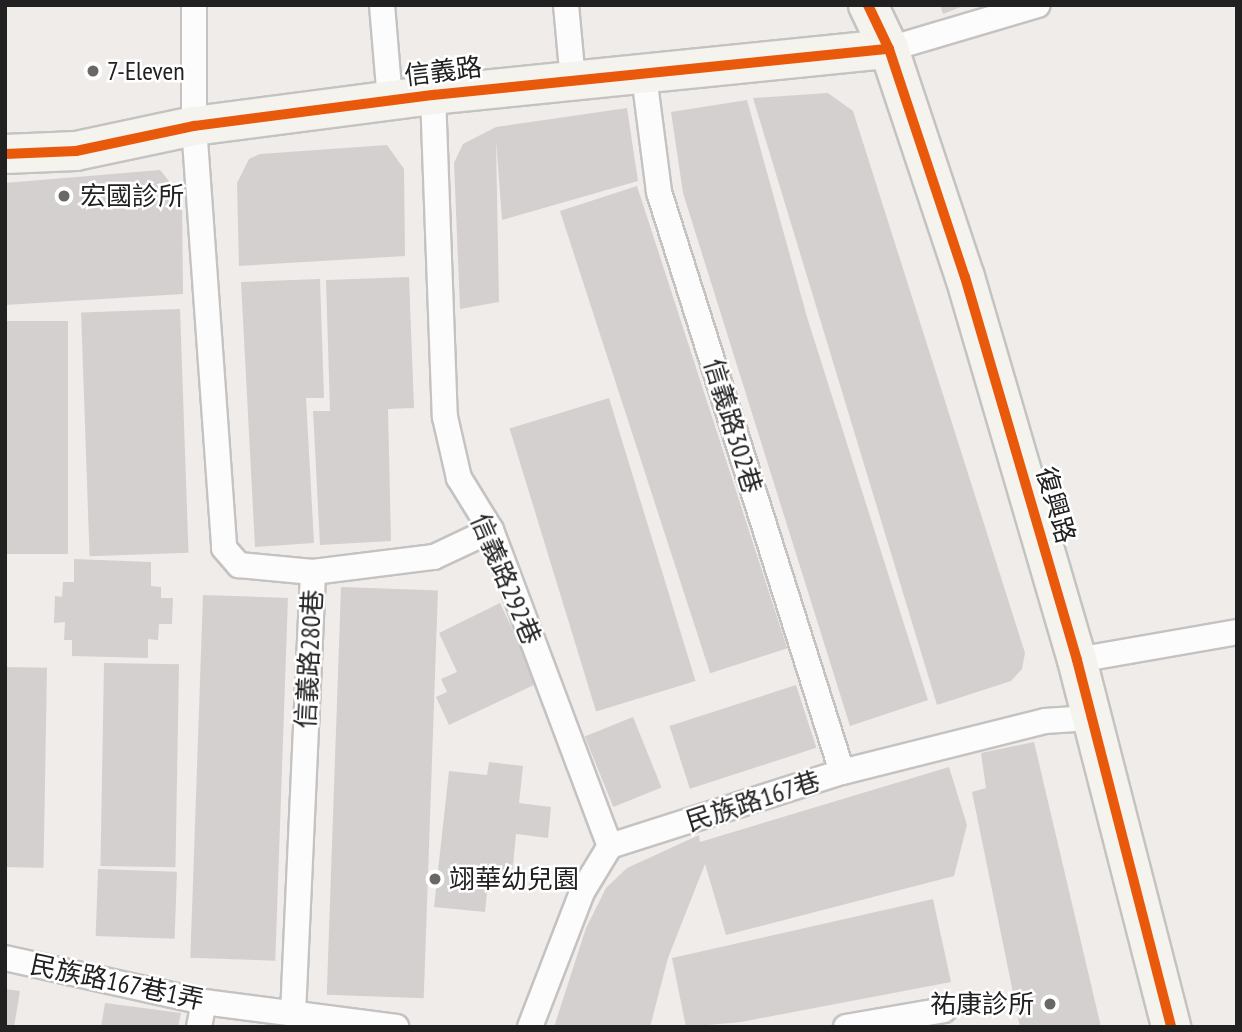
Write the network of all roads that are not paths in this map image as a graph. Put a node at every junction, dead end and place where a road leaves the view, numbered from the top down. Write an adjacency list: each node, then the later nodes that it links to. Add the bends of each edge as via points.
1 (194, 5): 11 (lane, 信義路280巷)
2 (382, 5): 10 (lane)
3 (566, 5): 8 (lane)
4 (869, 5): 6 (street, 復興路)
5 (1038, 5): 6 (lane)
6 (889, 50): 7 (street, 信義路); 16 (street, 復興路, via 965,277)
7 (644, 76): 8 (street, 信義路); 18 (lane, 信義路302巷, via 659,192)
8 (573, 80): 9 (street, 信義路)
9 (433, 95): 10 (street, 信義路); 13 (lane, 信義路292巷, via 445,417 459,478)
10 (390, 100): 11 (street, 信義路)
11 (194, 126): 12 (street, 信義路, via 76,151); 14 (lane, 信義路280巷, via 224,548 239,565)
12 (5, 153)
13 (491, 530): 14 (lane, via 434,557); 19 (lane, 信義路292巷)
14 (313, 572): 23 (lane, 信義路280巷)
15 (1237, 632): 16 (lane)
16 (1077, 660): 17 (street, 復興路)
17 (1090, 718): 18 (lane, 民族路167巷, via 1045,721); 28 (street, 復興路)
18 (842, 772): 19 (lane, 民族路167巷)
19 (610, 846): 26 (lane, via 582,892)
20 (5, 958): 21 (lane, 民族路167巷1弄)
21 (204, 1002): 23 (lane, 民族路167巷1弄); 24 (lane)
22 (944, 1010): 27 (lane)
23 (293, 1014): 25 (lane, 民族路167巷1弄)
24 (200, 1027)
25 (396, 1027)
26 (530, 1027)
27 (846, 1027)
28 (1171, 1027)

